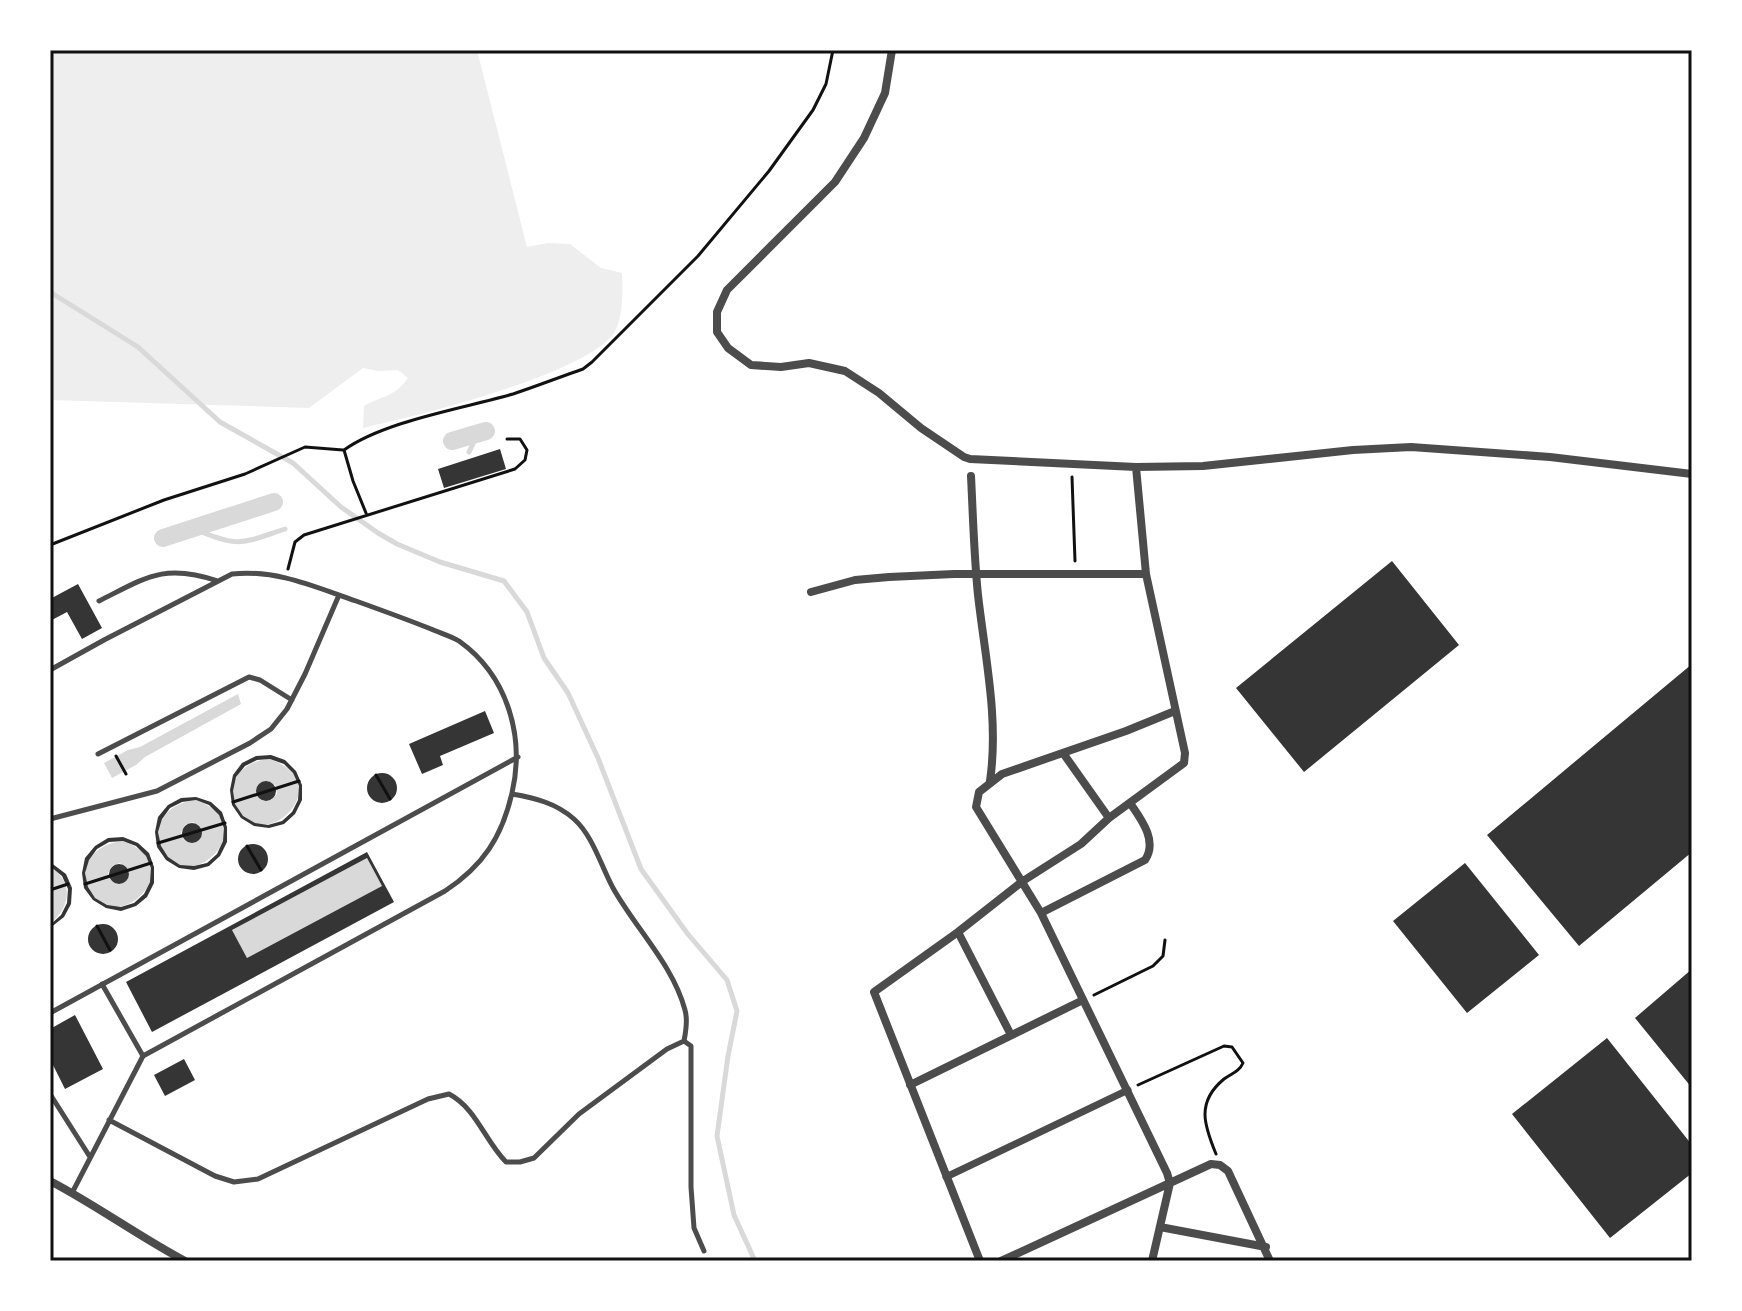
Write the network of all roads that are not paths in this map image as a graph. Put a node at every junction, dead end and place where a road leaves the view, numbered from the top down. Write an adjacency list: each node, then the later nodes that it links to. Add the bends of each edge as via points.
1 (892, 50): 2 (street, via 885,93 864,138 835,182 727,290 717,312 717,332 751,365 809,363 845,371 964,457)
2 (1136, 467): 3 (street, via 1411,447); 6 (street)
3 (1692, 474)
4 (971, 476): 5 (street)
5 (976, 574): 6 (street); 8 (street, via 871,578); 17 (street, via 991,693)
6 (1146, 574): 13 (street)
7 (219, 581): 9 (lane, via 248,572 287,576); 10 (lane, via 164,572); 11 (lane)
8 (811, 592)
9 (339, 595): 12 (lane); 16 (lane, via 458,640 487,667 506,701)
10 (99, 601)
11 (50, 670)
12 (292, 700): 15 (lane, via 249,677); 21 (lane, via 271,729 187,777 157,791)
13 (1175, 711): 14 (street); 19 (street, via 1184,763)
14 (1063, 753): 17 (street); 20 (street)
15 (98, 754)
16 (518, 757): 18 (lane); 25 (lane)
17 (990, 781): 22 (street, via 979,792 976,807)
18 (512, 794): 29 (lane, via 539,799 576,820 680,997 686,1013); 30 (lane, via 486,856 468,875)
19 (1130, 803): 20 (street); 23 (street, via 1151,844 1145,860)
20 (1109, 818): 22 (street, via 1081,844)
21 (50, 819)
22 (1023, 881): 23 (street); 24 (street)
23 (1041, 913): 26 (street)
24 (958, 932): 28 (street); 31 (street, via 874,992)
25 (102, 984): 27 (lane); 30 (lane)
26 (1083, 1000): 28 (street); 32 (street)
27 (50, 1013)
28 (1011, 1035): 31 (street)
29 (684, 1041): 34 (lane, via 579,1114 534,1158 520,1162 506,1162 467,1109 449,1094 258,1179 234,1182); 42 (lane, via 691,1046 694,1228)
30 (143, 1056): 34 (lane)
31 (910, 1085): 36 (street)
32 (1128, 1090): 36 (street); 38 (street)
33 (50, 1094): 35 (lane)
34 (109, 1120): 35 (lane)
35 (90, 1157): 39 (lane)
36 (946, 1177): 44 (street)
37 (50, 1181): 39 (street)
38 (1170, 1183): 40 (street); 41 (street, via 1220,1165 1228,1171); 45 (street)
39 (72, 1193): 43 (street)
40 (1160, 1227): 41 (street); 46 (street)
41 (1266, 1247): 47 (street)
42 (704, 1251)
43 (185, 1261)
44 (980, 1261)
45 (1001, 1261)
46 (1152, 1261)
47 (1270, 1261)

